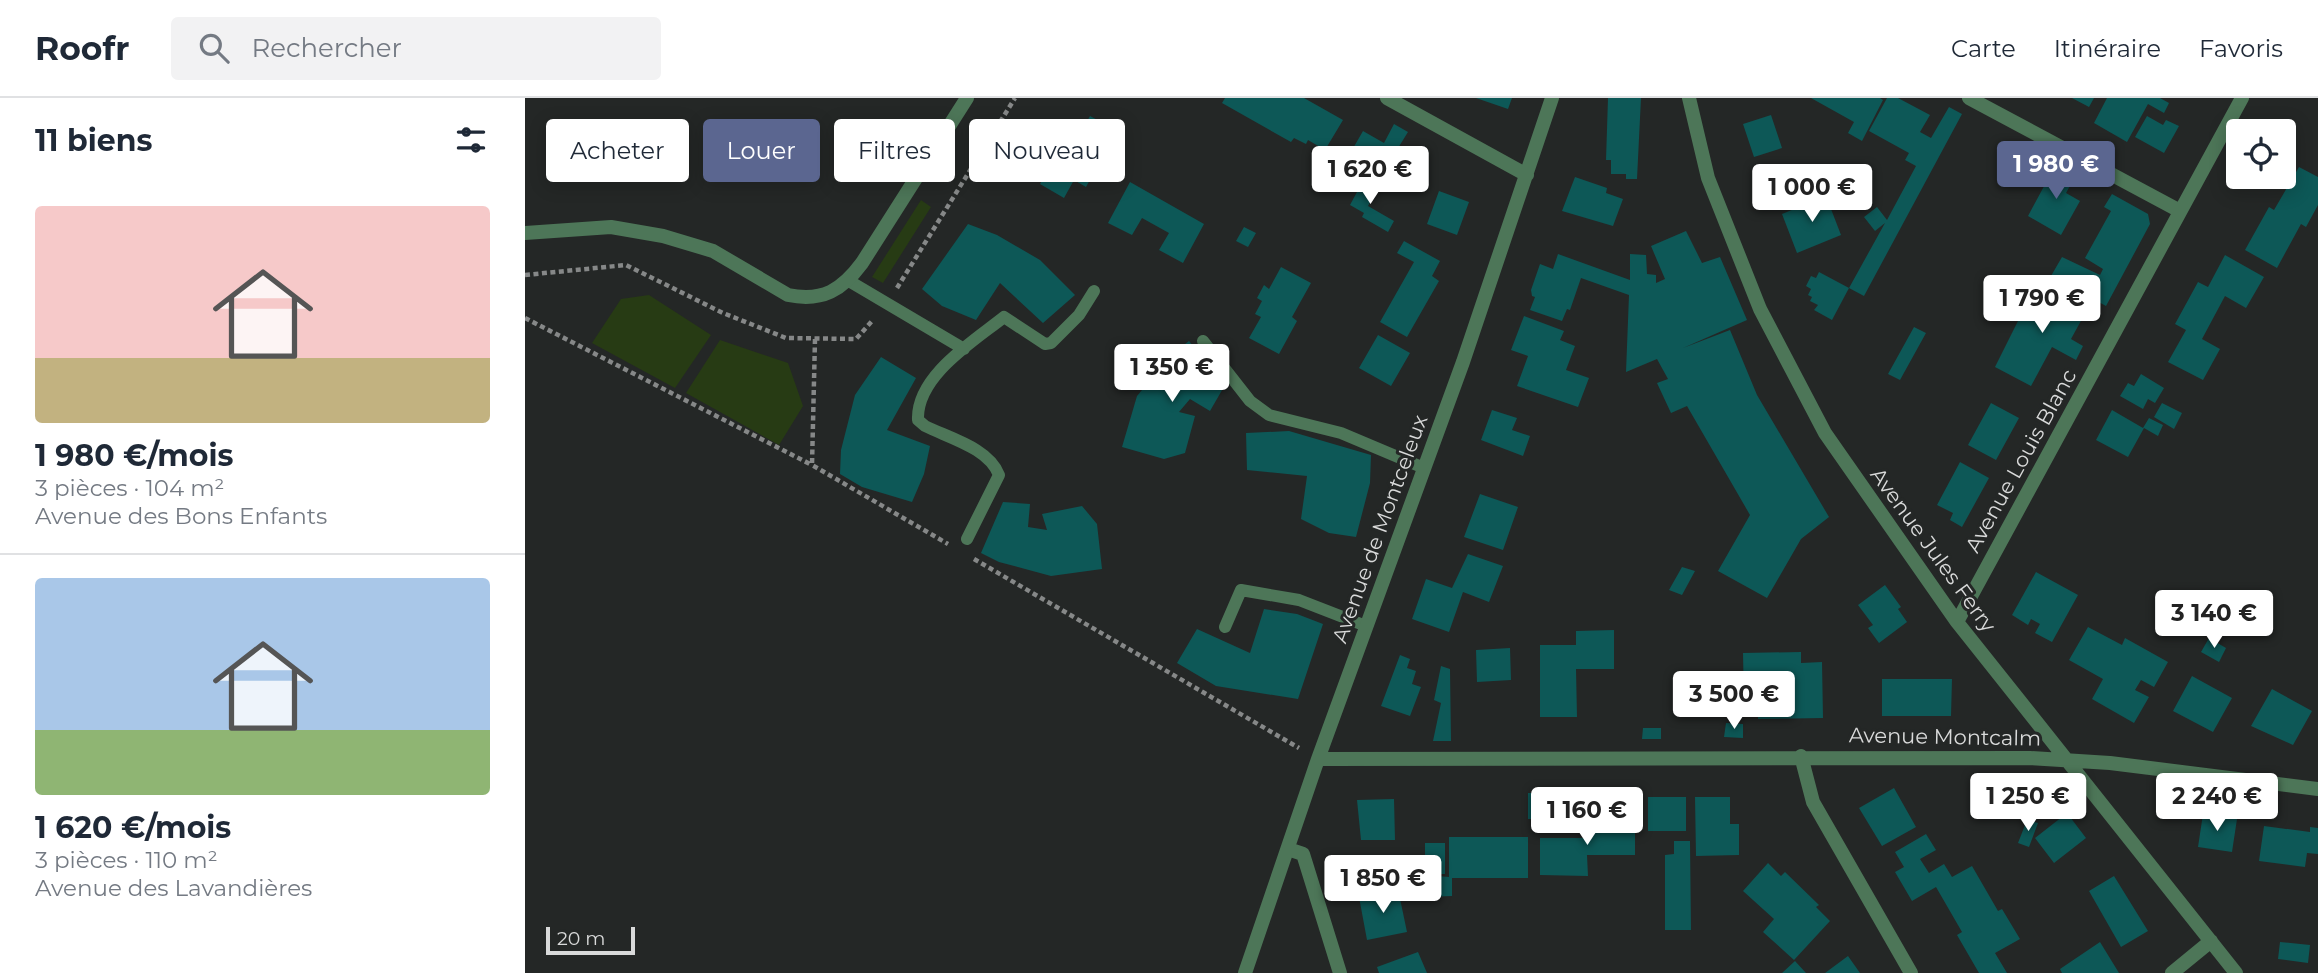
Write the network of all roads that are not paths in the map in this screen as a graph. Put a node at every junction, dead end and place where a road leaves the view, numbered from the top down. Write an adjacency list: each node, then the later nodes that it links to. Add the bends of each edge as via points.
1 (967, 98): 10 (street)
2 (1387, 98): 7 (street)
3 (1552, 98): 7 (street, Avenue de Montceleux)
4 (1689, 98): 16 (street, Avenue Jules Ferry, via 1708,178 1759,309 1825,433)
5 (1969, 98): 8 (street)
6 (2242, 98): 8 (street, Avenue Louis Blanc)
7 (1527, 176): 14 (street, Avenue de Montceleux)
8 (2180, 211): 16 (street, Avenue Louis Blanc)
9 (525, 233): 10 (street, via 611,227 663,236 706,248 774,290 803,298 828,295)
10 (849, 281): 13 (lane)
11 (1094, 291): 13 (lane, via 1051,343 1045,344 1004,317)
12 (1203, 341): 14 (lane, via 1250,401 1269,415 1341,433)
13 (964, 349): 15 (lane, via 934,378 917,406 918,419 925,426 995,464 999,475)
14 (1424, 468): 17 (street, Avenue de Montceleux)
15 (967, 539)
16 (1957, 622): 21 (street, Avenue Jules Ferry)
17 (1366, 626): 18 (lane, via 1299,600 1241,590); 20 (street, Avenue de Montceleux)
18 (1225, 627)
19 (1801, 757): 20 (street, Avenue Montcalm); 21 (street, Avenue Montcalm); 27 (street, via 1813,802)
20 (1318, 759): 23 (street, Avenue de Montceleux)
21 (2069, 760): 22 (street, Avenue Montcalm); 24 (street, Avenue Jules Ferry)
22 (2318, 789)
23 (1288, 849): 25 (street, Avenue de Montceleux); 26 (street, via 1303,854)
24 (2211, 941): 28 (street); 29 (street, Avenue Jules Ferry)
25 (1245, 973)
26 (1340, 973)
27 (1910, 973)
28 (2172, 973)
29 (2236, 973)

